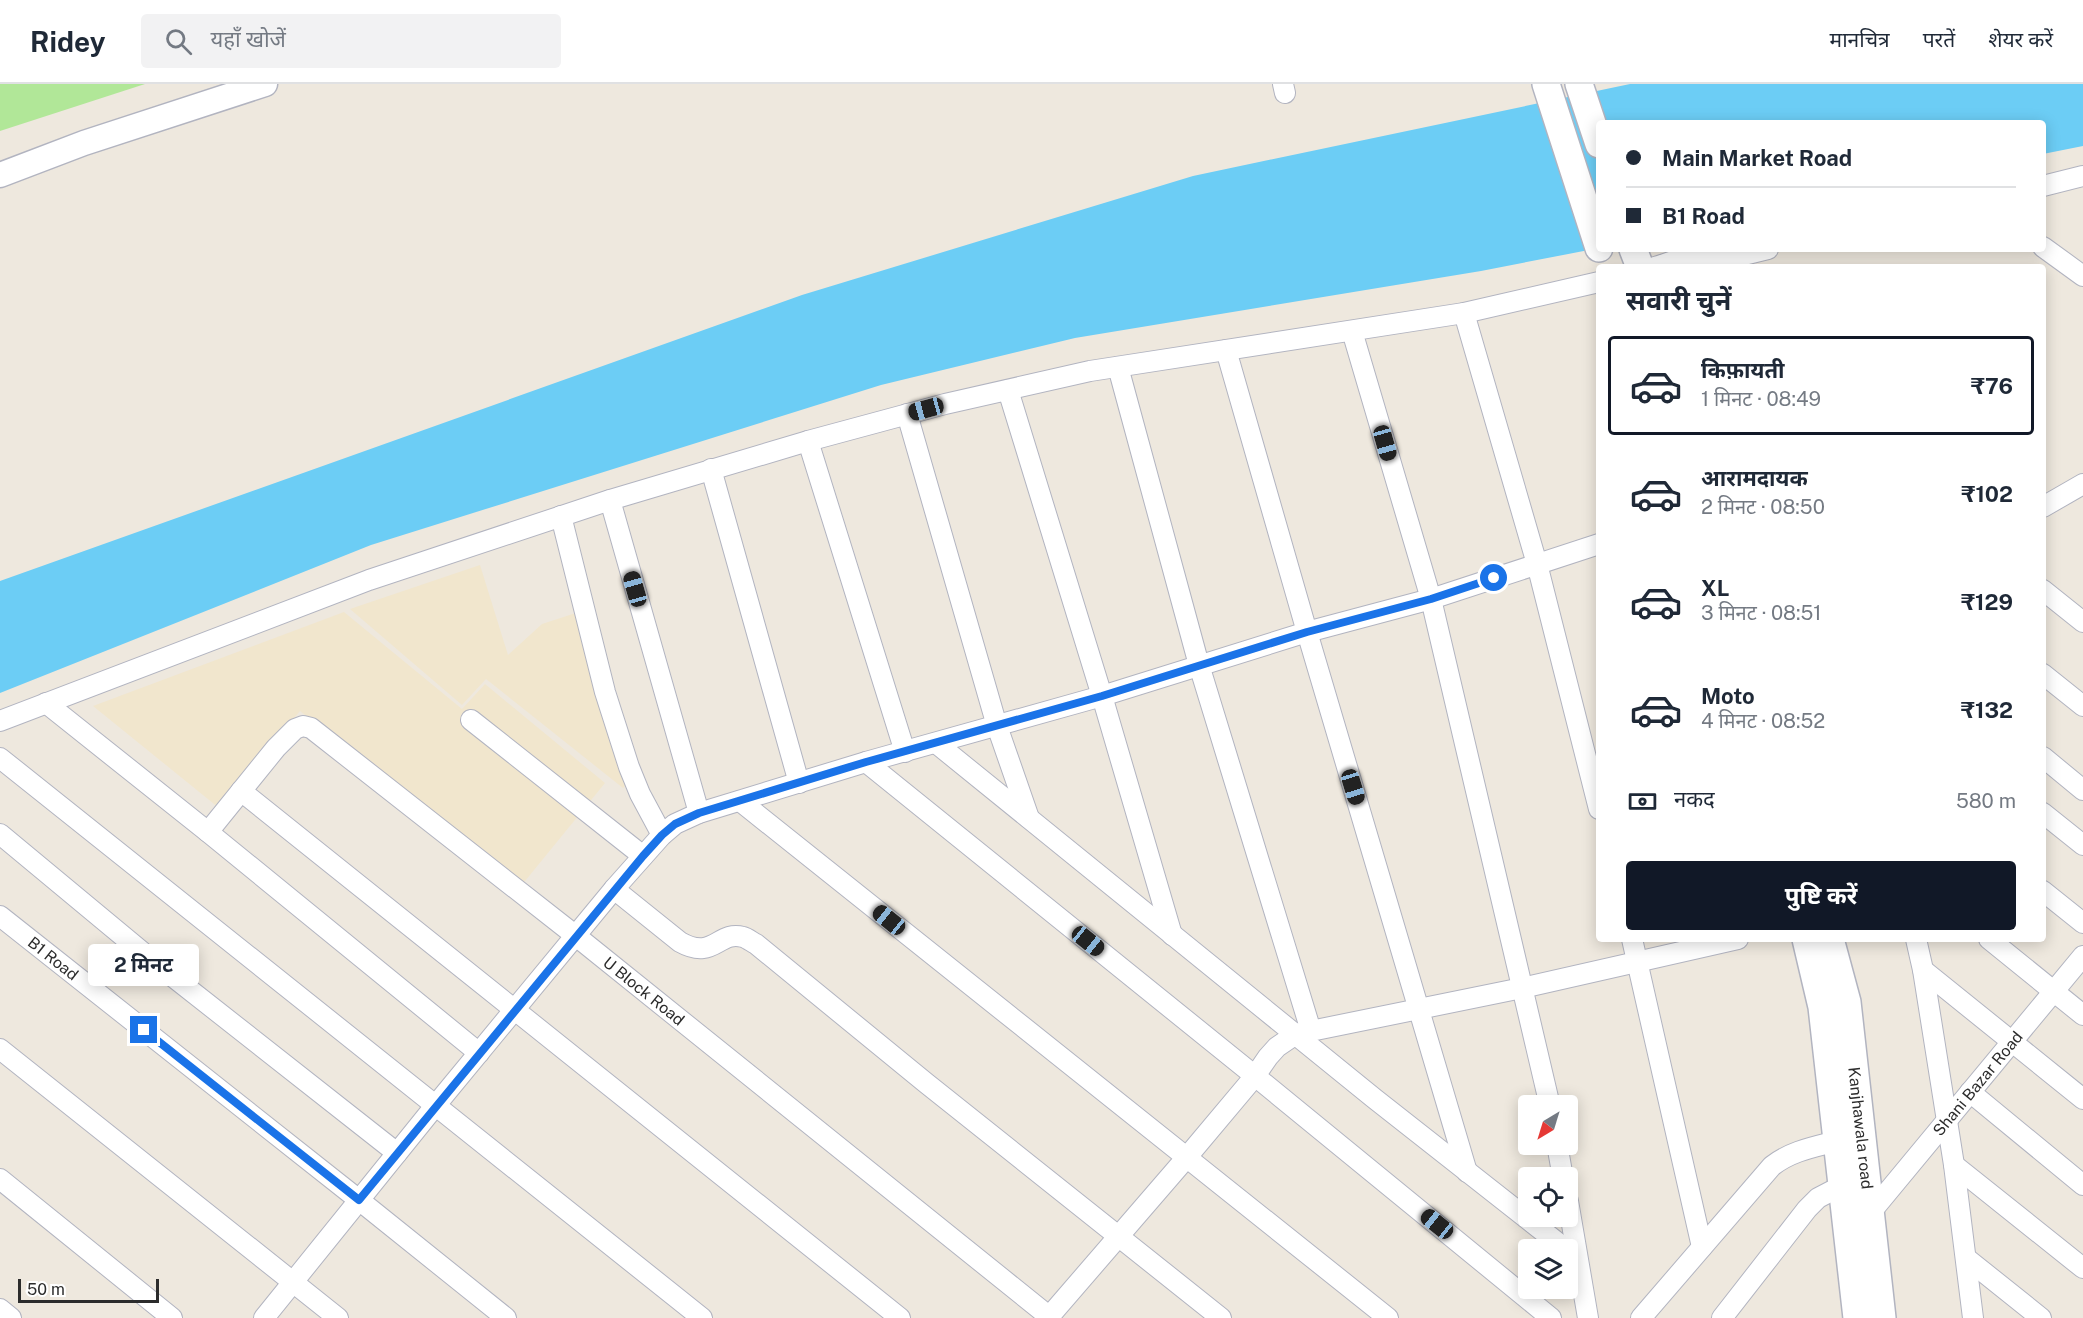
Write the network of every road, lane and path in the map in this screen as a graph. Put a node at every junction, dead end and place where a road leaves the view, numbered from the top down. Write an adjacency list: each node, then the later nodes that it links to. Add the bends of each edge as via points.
1 (266, 84): 5 (street, via 84,143)
2 (1580, 85): 4 (main road)
3 (1548, 89): 8 (main road)
4 (1596, 135)
5 (0, 175)
6 (2083, 176): 7 (street)
7 (2046, 185)
8 (1596, 245)
9 (2046, 250): 14 (street)
10 (1759, 252): 13 (street)
11 (1641, 259): 13 (street, via 1702,254 1713,255)
12 (1601, 261): 15 (street)
13 (1721, 264)
14 (2083, 276)
15 (1464, 313): 16 (street); 28 (street)
16 (1352, 331): 17 (street); 30 (street)
17 (1226, 350): 18 (street); 32 (street)
18 (1118, 367): 19 (street); 33 (street)
19 (1008, 390): 20 (street); 35 (street)
20 (907, 414): 21 (street); 40 (street)
21 (808, 441): 22 (street); 42 (street)
22 (711, 469): 24 (street); 46 (street)
23 (2083, 484): 25 (street)
24 (610, 500): 26 (street); 51 (street)
25 (2046, 505)
26 (561, 516): 36 (street, via 369,580); 56 (street, via 605,692 629,767)
27 (1596, 545): 28 (street)
28 (1537, 564): 30 (street); 49 (street)
29 (2046, 592): 31 (street)
30 (1431, 599): 32 (street); 74 (street)
31 (2083, 622)
32 (1307, 632): 33 (street); 76 (street)
33 (1198, 665): 35 (street); 79 (street)
34 (2046, 676): 37 (street)
35 (1102, 696): 40 (street); 63 (street)
36 (46, 704): 39 (street); 54 (street)
37 (2083, 706)
38 (471, 720): 58 (street)
39 (0, 721)
40 (997, 726): 41 (street); 53 (street)
41 (936, 743): 42 (street); 53 (street)
42 (905, 752): 45 (street)
43 (0, 758): 87 (street)
44 (2046, 759): 47 (street)
45 (866, 762): 46 (street); 83 (street)
46 (799, 783): 50 (street)
47 (2083, 790)
48 (241, 791): 54 (street, U Block Road); 64 (street, U Block Road, via 295,729 311,728); 77 (street)
49 (1596, 797)
50 (740, 801): 51 (street); 91 (street)
51 (699, 813): 56 (street)
52 (2046, 815): 57 (street)
53 (1029, 818): 63 (street)
54 (208, 832): 82 (street)
55 (0, 834): 90 (street, via 153,961)
56 (662, 835): 58 (street)
57 (2083, 845)
58 (643, 856): 59 (street)
59 (614, 890): 64 (street); 100 (street, via 692,948 704,949 731,937 756,944)
60 (2046, 893): 62 (street)
61 (0, 916): 97 (street, B1 Road)
62 (2083, 923)
63 (1172, 934): 79 (street)
64 (576, 936): 77 (street); 115 (street, U Block Road)
65 (1633, 942): 72 (street)
66 (1725, 942): 72 (street)
67 (1807, 942): 89 (main road, Kanjhawala road, via 1822,1006)
68 (1831, 942): 98 (main road, Kanjhawala road, via 1847,1002)
69 (1917, 942): 73 (street)
70 (1993, 942): 75 (street)
71 (2083, 956): 75 (street, Shani Bazar Road)
72 (1638, 962): 74 (street); 102 (street)
73 (1923, 970): 80 (street); 88 (street)
74 (1522, 988): 76 (street); 85 (street)
75 (2054, 991): 78 (street); 80 (street, Shani Bazar Road)
76 (1420, 1008): 79 (street); 93 (street)
77 (515, 1009): 82 (street); 114 (street)
78 (2083, 1015)
79 (1304, 1032): 83 (street, via 1277,1047); 93 (street)
80 (2012, 1042): 84 (street, Shani Bazar Road); 86 (street)
81 (0, 1049): 106 (street)
82 (479, 1053): 87 (street)
83 (1255, 1076): 91 (street); 118 (street)
84 (1970, 1092): 88 (street, Shani Bazar Road); 95 (street)
85 (1547, 1095)
86 (2083, 1099)
87 (435, 1106): 90 (street); 113 (street)
88 (1947, 1121): 92 (street); 98 (street, Shani Bazar Road)
89 (1837, 1141): 96 (main road, Kanjhawala road); 102 (street, via 1783,1157)
90 (397, 1153): 97 (street)
91 (1187, 1157): 100 (street); 117 (street)
92 (1954, 1166): 103 (street); 104 (street)
93 (1467, 1172): 101 (street)
94 (0, 1179): 109 (street)
95 (2083, 1185)
96 (1841, 1186): 99 (main road, Kanjhawala road); 121 (street, via 1807,1209)
97 (359, 1200): 106 (street); 112 (street, B1 Road)
98 (1871, 1212): 99 (street); 123 (main road, Kanjhawala road)
99 (1844, 1214): 122 (main road, Kanjhawala road)
100 (1120, 1238): 115 (street); 116 (street)
101 (1554, 1239)
102 (1702, 1247): 120 (street)
103 (1966, 1258): 124 (street); 125 (street)
104 (2083, 1268)
105 (1578, 1279): 119 (street)
106 (293, 1282): 110 (street); 111 (street)
107 (0, 1309): 108 (street)
108 (11, 1318)
109 (172, 1318)
110 (264, 1318)
111 (338, 1318)
112 (506, 1318)
113 (702, 1318)
114 (900, 1318)
115 (1050, 1318)
116 (1221, 1318)
117 (1388, 1318)
118 (1551, 1318)
119 (1588, 1318)
120 (1641, 1318)
121 (1722, 1318)
122 (1857, 1318)
123 (1882, 1318)
124 (1973, 1318)
125 (2041, 1318)

